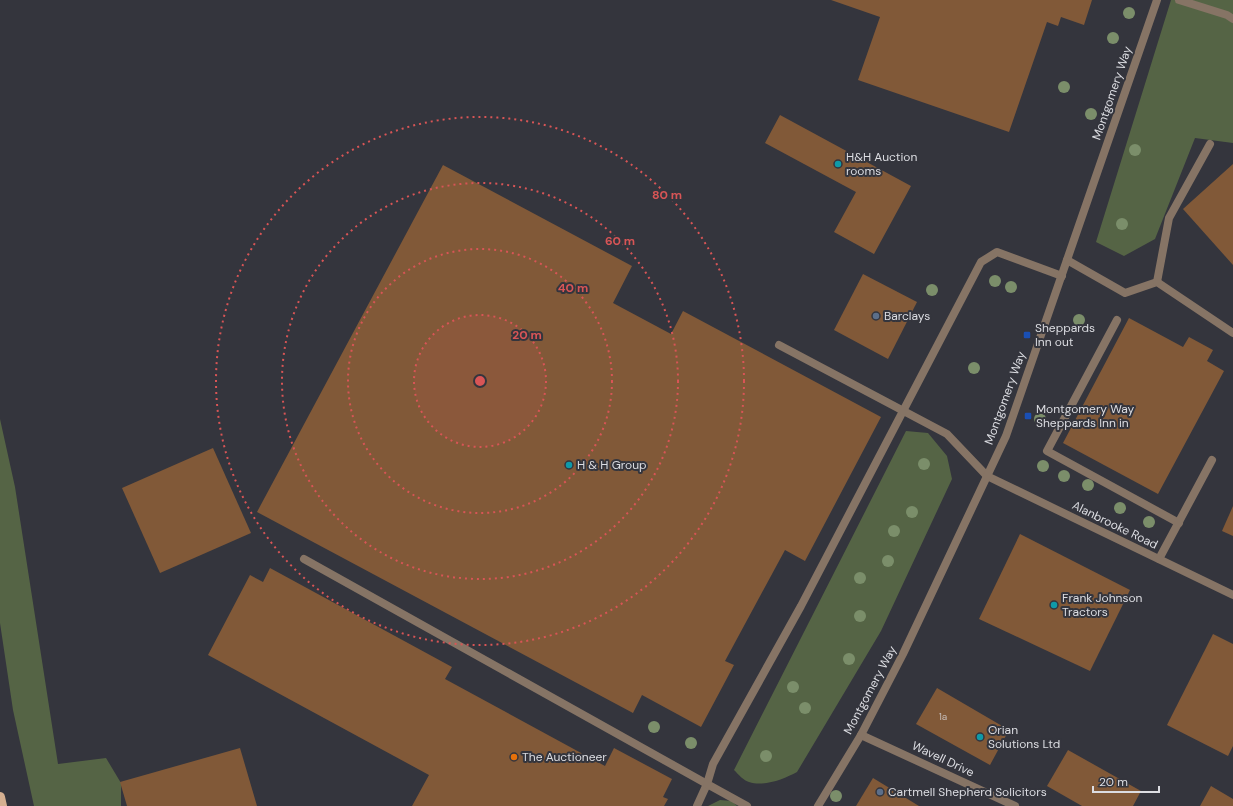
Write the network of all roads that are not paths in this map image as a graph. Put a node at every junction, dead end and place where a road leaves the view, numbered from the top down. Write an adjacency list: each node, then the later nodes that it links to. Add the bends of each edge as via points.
1 (1157, 0): 5 (street, Montgomery Way)
2 (1179, 0): 3 (street)
3 (1233, 19)
4 (1210, 144): 7 (street, via 1169,218)
5 (1067, 260): 6 (street, Montgomery Way); 7 (street, via 1124,293)
6 (1062, 276): 11 (street, via 997,252 981,262); 13 (street, Montgomery Way, via 1006,436)
7 (1157, 282): 9 (street)
8 (1117, 320): 14 (street, via 1047,451)
9 (1233, 333)
10 (779, 345): 11 (street)
11 (903, 411): 13 (street, via 948,434); 19 (street, via 801,606 713,764)
12 (1212, 460): 14 (street)
13 (987, 476): 16 (street, Alanbrooke Road); 18 (street, Montgomery Way, via 903,654)
14 (1179, 523): 16 (street)
15 (304, 559): 19 (street)
16 (1160, 559): 17 (street, Alanbrooke Road)
17 (1233, 595)
18 (861, 734): 24 (street, Montgomery Way); 25 (street, Wavell Drive)
19 (707, 784): 22 (street); 23 (street)
20 (0, 797): 21 (main road)
21 (2, 806)
22 (697, 806)
23 (748, 806)
24 (818, 806)
25 (1015, 806)

